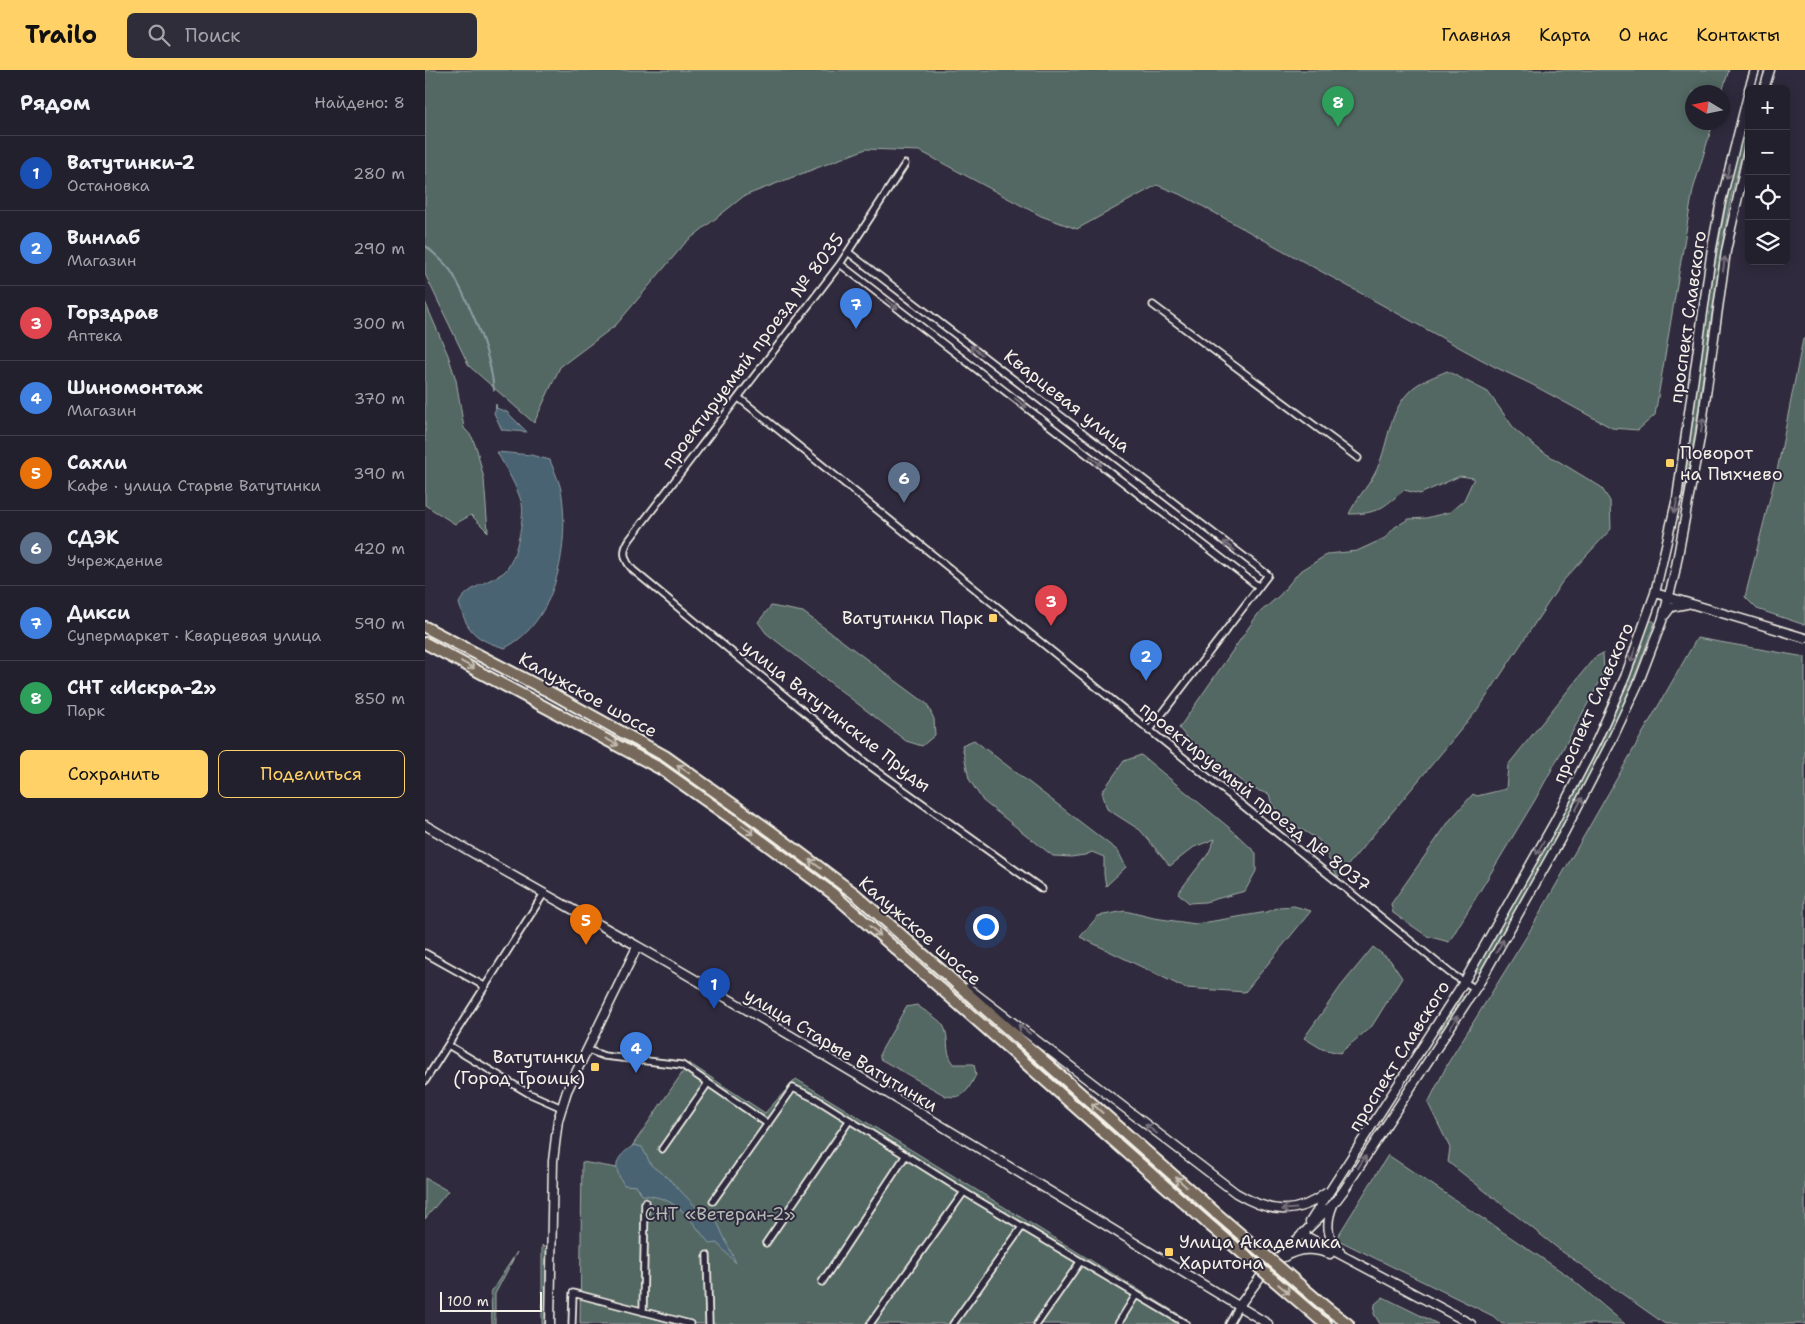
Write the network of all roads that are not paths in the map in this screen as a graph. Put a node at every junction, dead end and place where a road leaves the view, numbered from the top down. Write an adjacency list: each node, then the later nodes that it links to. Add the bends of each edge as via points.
1 (1755, 70): 3 (main road, проспект Славского)
2 (1770, 70): 4 (main road)
3 (1750, 85)
4 (1766, 85)
5 (1745, 106): 16 (main road, проспект Славского, one-way to 16, via 1711,248 1677,498)
6 (905, 164): 8 (street, проектируемый проезд № 8035)
7 (1745, 165): 14 (main road, проспект Славского, one-way to 7, via 1700,438 1726,251)
8 (848, 252): 9 (street, проектируемый проезд № 8035); 15 (street, Кварцевая улица, one-way to 8, via 1268,576)
9 (840, 264): 11 (street, проектируемый проезд № 8035); 15 (street, Кварцевая улица, one-way to 15)
10 (1153, 305): 12 (street)
11 (739, 398): 13 (street, проектируемый проезд № 8035, via 630,539); 23 (street, проектируемый проезд № 8037)
12 (1358, 458)
13 (624, 554): 25 (street, улица Ватутинские Пруды, via 633,570 866,763)
14 (1674, 576): 17 (main road, проспект Славского); 18 (main road, via 1678,595)
15 (1259, 587): 23 (street)
16 (1655, 593): 17 (main road); 30 (main road, проспект Славского, one-way to 30, via 1625,676 1597,740)
17 (1670, 597): 18 (main road); 19 (main road, проспект Славского)
18 (1691, 604): 19 (main road, via 1671,607); 21 (main road)
19 (1662, 621): 32 (main road, проспект Славского, one-way to 19, via 1609,746)
20 (425, 627): 29 (highway, Калужское шоссе, one-way to 20, via 854,894 665,756)
21 (1805, 638)
22 (425, 643): 58 (highway, Калужское шоссе, one-way to 58, bridge, via 661,769 832,893 1207,1224)
23 (1149, 731): 30 (street, проектируемый проезд № 8037)
24 (425, 825): 26 (main road, улица Старые Ватутинки)
25 (1042, 889)
26 (543, 895): 27 (main road, улица Старые Ватутинки); 31 (street)
27 (637, 947): 34 (main road); 56 (main road, улица Старые Ватутинки)
28 (425, 953): 31 (street)
29 (938, 966): 42 (main road, one-way to 29, via 1316,1201 1281,1209 1253,1202 1236,1193); 70 (highway, Калужское шоссе, one-way to 29, bridge, via 1216,1213)
30 (1464, 982): 32 (street, проектируемый проезд № 8037); 42 (main road, проспект Славского)
31 (484, 986): 33 (street)
32 (1476, 989): 46 (main road, проспект Славского, one-way to 32)
33 (448, 1045): 35 (street); 37 (street)
34 (589, 1050): 36 (street, via 603,1056 682,1065); 37 (main road, via 567,1091)
35 (425, 1081)
36 (708, 1083): 39 (street); 40 (street)
37 (562, 1108): 59 (main road, via 557,1120 553,1161)
38 (849, 1121): 39 (street, via 793,1088); 41 (street); 49 (street)
39 (767, 1124): 44 (street)
40 (662, 1149)
41 (906, 1155): 43 (street); 54 (street)
42 (1332, 1188): 48 (main road, проспект Славского)
43 (964, 1192): 47 (street); 63 (street)
44 (713, 1201)
45 (645, 1202): 57 (street)
46 (1335, 1202): 48 (main road, проспект Славского); 51 (main road, via 1330,1212 1328,1231 1335,1248)
47 (1021, 1227): 53 (street); 64 (street)
48 (1303, 1234): 51 (main road); 52 (main road, проспект Славского)
49 (766, 1243)
50 (707, 1255): 62 (street)
51 (1349, 1260): 52 (main road, via 1314,1249 1303,1249); 71 (main road)
52 (1276, 1261): 56 (main road, проспект Славского, via 1253,1285)
53 (1080, 1262): 55 (street); 65 (street)
54 (822, 1282)
55 (1136, 1296): 66 (street); 67 (street)
56 (1239, 1306): 68 (street); 69 (main road)
57 (643, 1312): 60 (street, via 573,1293); 61 (street)
58 (1323, 1322)
59 (550, 1324)
60 (573, 1324)
61 (690, 1324)
62 (709, 1324)
63 (870, 1324)
64 (953, 1324)
65 (1037, 1324)
66 (1118, 1324)
67 (1186, 1324)
68 (1229, 1324)
69 (1268, 1324)
70 (1348, 1324)
71 (1471, 1324)

